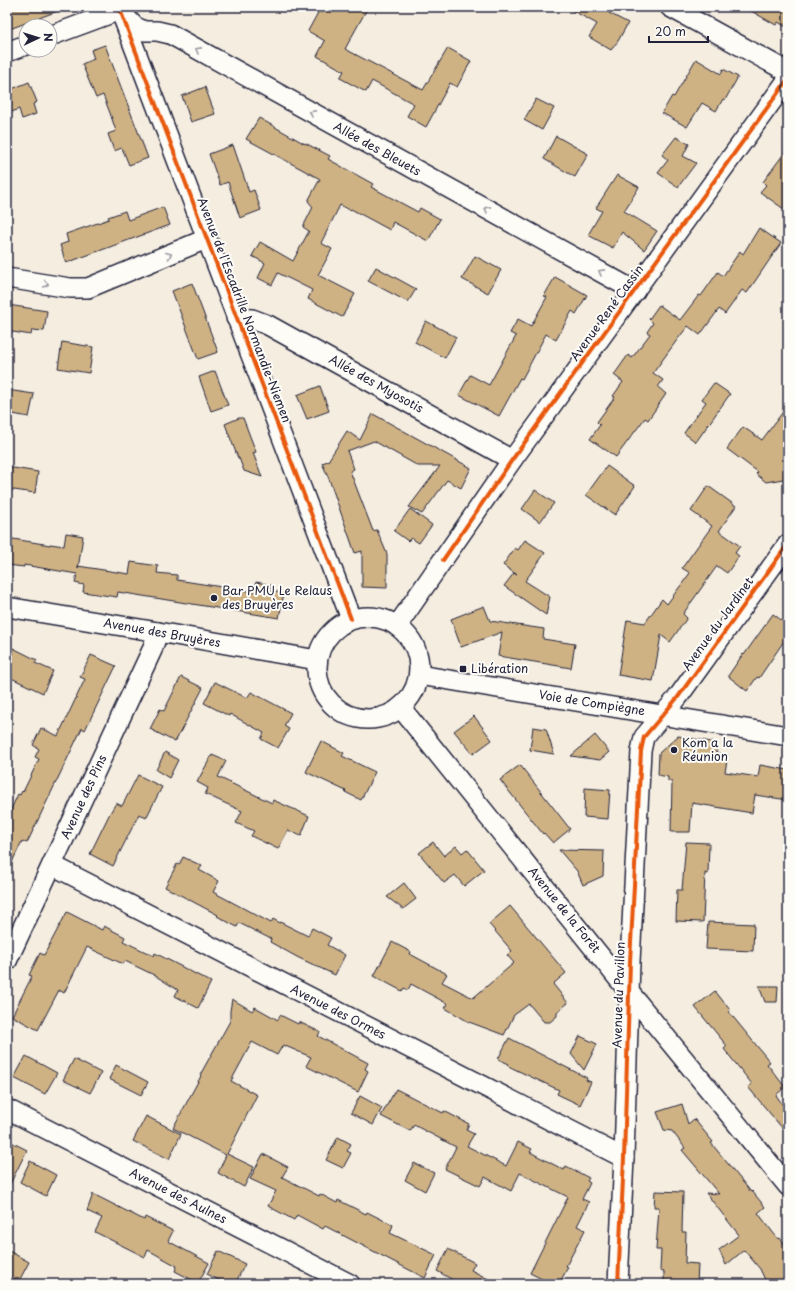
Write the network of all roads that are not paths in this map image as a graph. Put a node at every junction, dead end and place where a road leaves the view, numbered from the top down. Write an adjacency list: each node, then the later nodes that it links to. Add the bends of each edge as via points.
1 (670, 7): 6 (street)
2 (120, 8): 3 (street); 8 (street, Avenue de l'Escadrille Normandie-Niemen); 10 (street, Allée des Bleuets, one-way to 2, via 170,34 144,31 134,26)
3 (58, 33)
4 (18, 48): 5 (street)
5 (7, 52)
6 (788, 72)
7 (788, 79): 10 (street, Avenue René Cassin)
8 (206, 239): 9 (street, one-way to 8, via 70,288 88,288); 11 (street, Avenue de l'Escadrille Normandie-Niemen)
9 (7, 278)
10 (635, 291): 12 (street, Avenue René Cassin)
11 (236, 318): 12 (street, Allée des Myosotis, via 252,319 268,325); 15 (street, Avenue de l'Escadrille Normandie-Niemen)
12 (512, 460): 16 (street, Avenue René Cassin)
13 (788, 544): 21 (street, Avenue du Jardinet)
14 (7, 607): 17 (street, Avenue des Bruyères)
15 (351, 619): 16 (street, via 366,616 382,618); 18 (street, via 328,635 320,647)
16 (397, 626): 19 (street, via 408,635 415,647)
17 (158, 632): 18 (street, Avenue des Bruyères); 23 (street, Avenue des Pins)
18 (317, 660): 20 (street, via 316,676 321,691 330,704 342,713 357,719 372,720 388,716)
19 (419, 675): 20 (street, via 413,693); 21 (street, Voie de Compiègne)
20 (401, 708): 25 (street, Avenue de la Forêt)
21 (663, 715): 22 (street, Voie de Compiègne); 25 (street, Avenue du Pavillon, via 644,737 641,751)
22 (788, 736)
23 (52, 865): 24 (street, Avenue des Pins); 27 (street, Avenue des Ormes)
24 (7, 960)
25 (630, 992): 27 (street, Avenue du Pavillon); 28 (street, Avenue de la Forêt)
26 (7, 1108): 29 (street, Avenue des Aulnes)
27 (624, 1158): 30 (street, Avenue du Pavillon)
28 (788, 1186)
29 (350, 1284)
30 (618, 1284)

